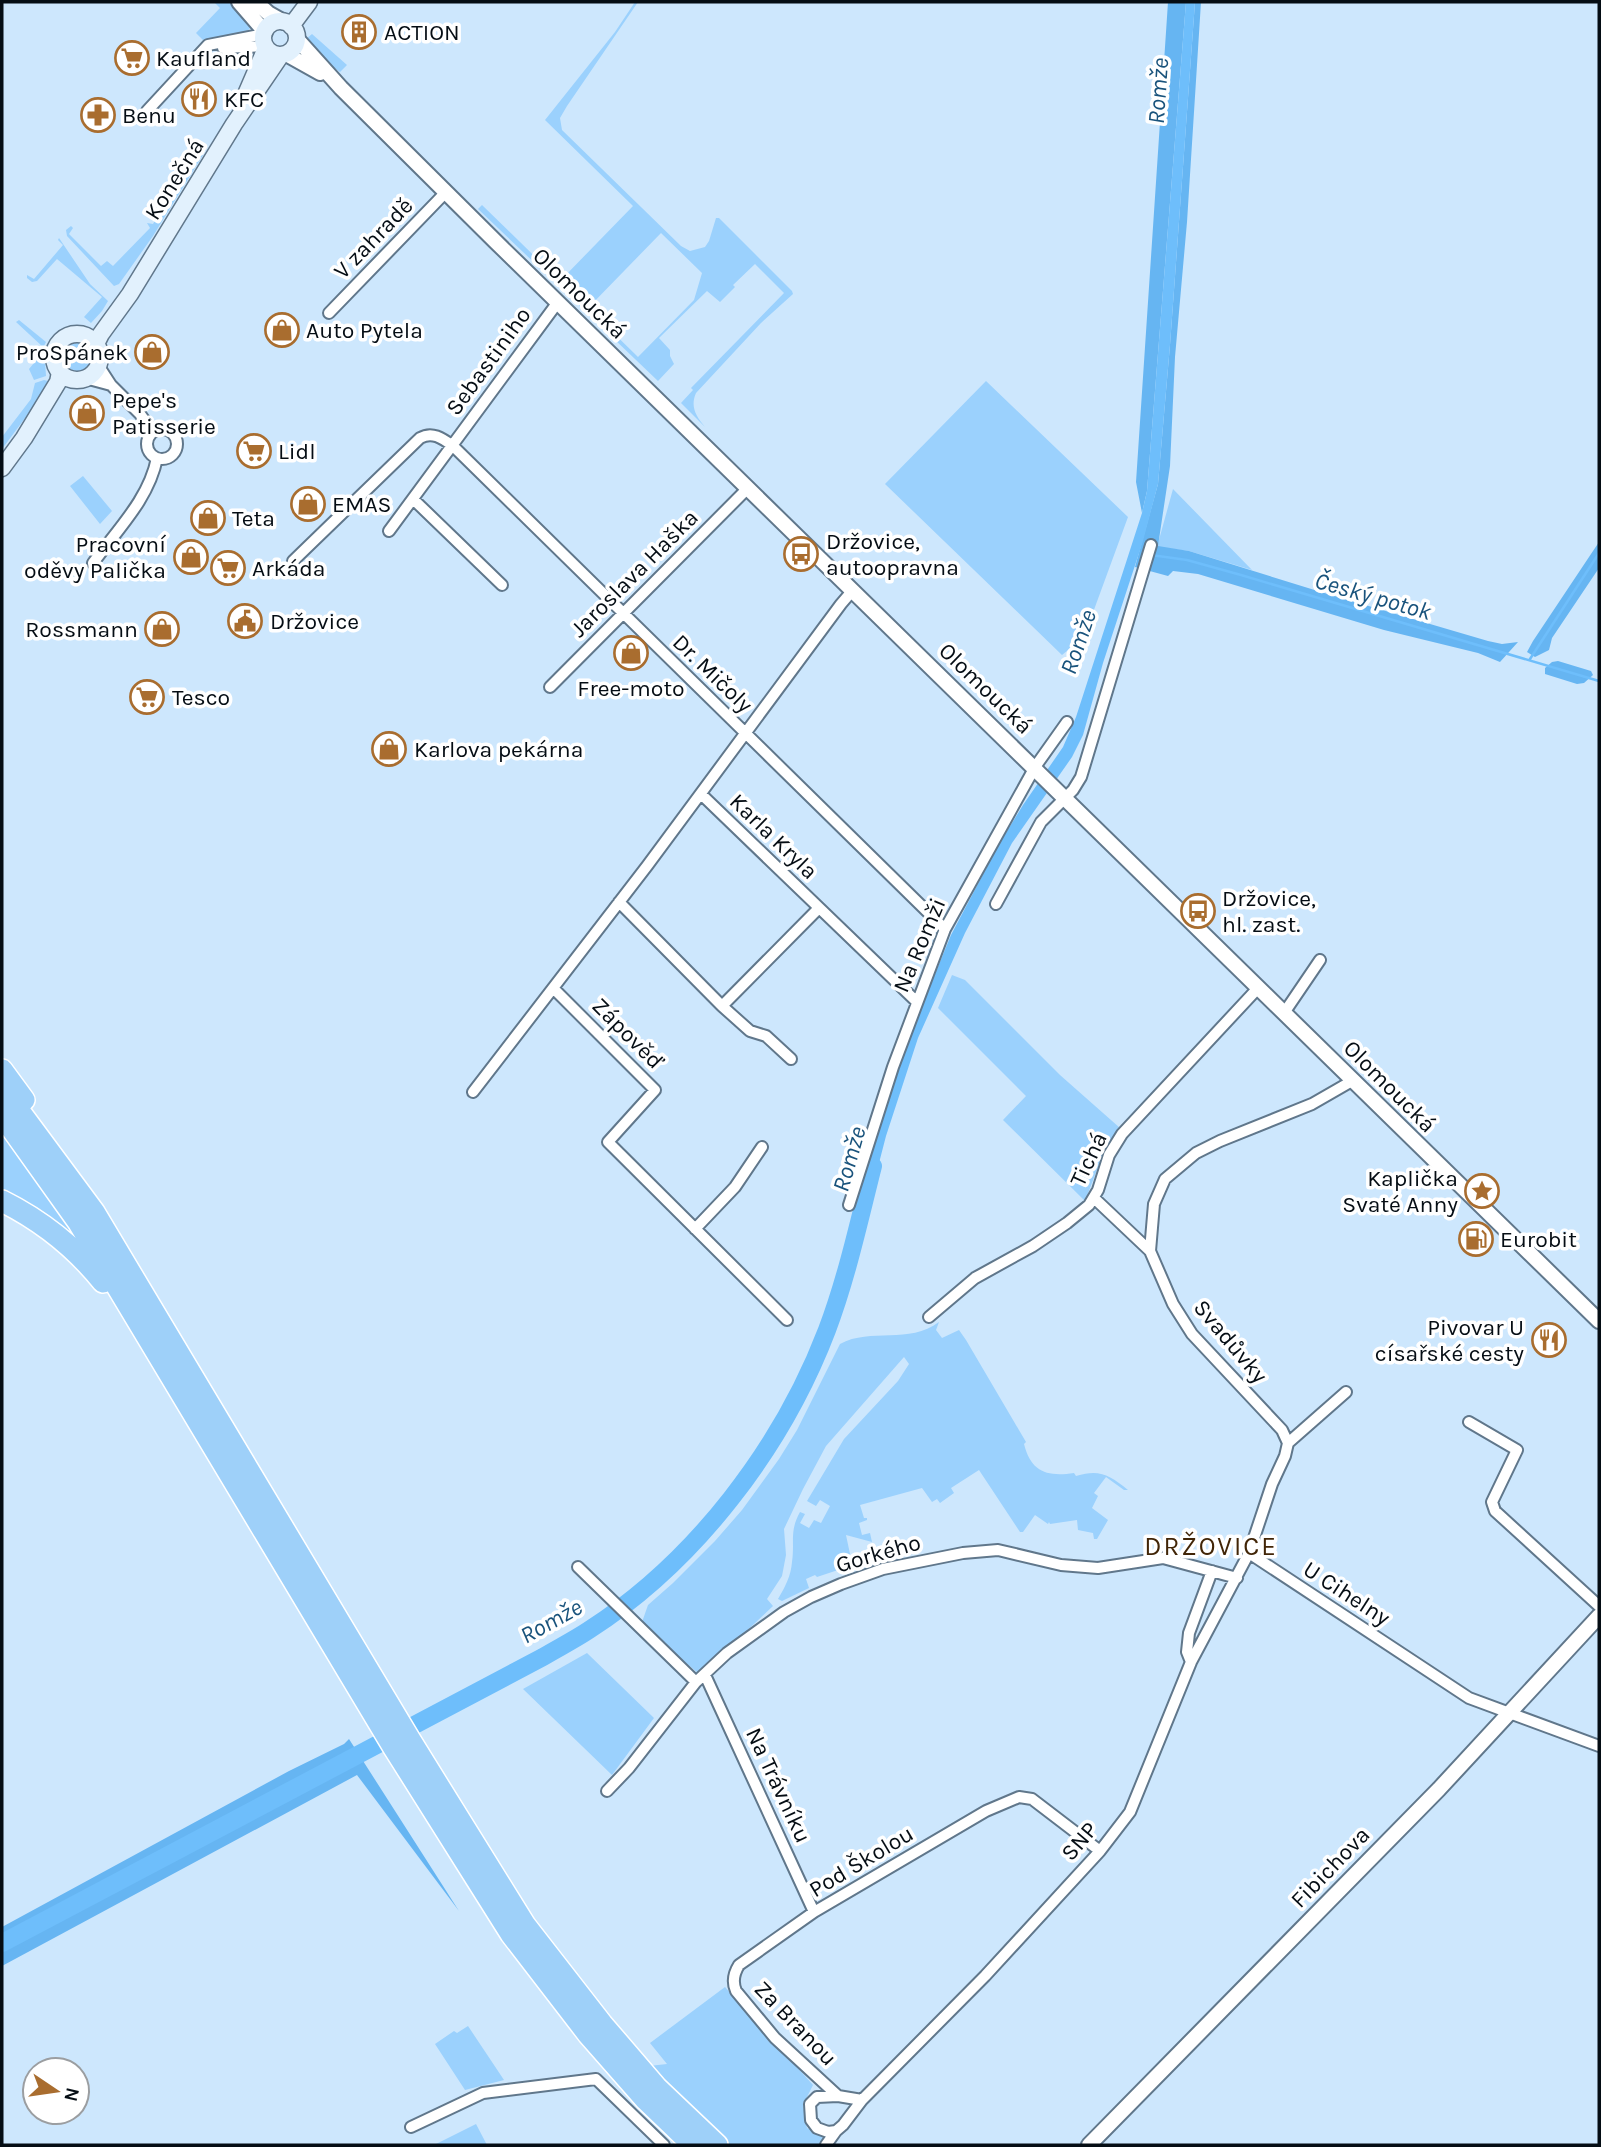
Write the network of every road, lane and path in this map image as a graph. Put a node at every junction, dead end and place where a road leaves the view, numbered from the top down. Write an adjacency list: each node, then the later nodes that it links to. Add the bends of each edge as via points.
1 (239, 2): 5 (street, Olomoucká)
2 (256, 2): 4 (street, Olomoucká)
3 (309, 2): 4 (main road)
4 (291, 29): 5 (main road, via 274,22); 5 (main road, via 292,50); 6 (street, Olomoucká)
5 (271, 45): 6 (street, Olomoucká); 7 (street, via 208,46); 11 (main road, Konečná, via 236,121 149,261)
6 (341, 89): 8 (street, Olomoucká)
7 (147, 111)
8 (446, 192): 9 (street, Olomoucká); 10 (street, V zahradě)
9 (558, 302): 16 (street, Sebastiniho); 19 (street, Olomoucká)
10 (329, 313)
11 (91, 340): 12 (main road, via 100,358); 13 (main road, Konečná, via 73,334 59,343 54,354 56,367)
12 (98, 365): 13 (main road, via 91,375); 14 (street)
13 (73, 377): 14 (street); 18 (main road)
14 (111, 385): 15 (street)
15 (153, 432): 17 (street, via 147,448); 17 (street, via 167,430 176,440 174,453)
16 (453, 446): 20 (street, Sebastiniho); 23 (street, Sebastiniho, via 434,435 420,438); 27 (street, Dr. Mičoly)
17 (157, 458): 24 (street, via 147,489)
18 (2, 468)
19 (748, 488): 26 (street, Olomoucká); 27 (street, Jaroslava Haška)
20 (413, 499): 21 (street, Sebastiniho); 25 (street)
21 (389, 531)
22 (1151, 545): 33 (street, via 1081,777)
23 (293, 561)
24 (93, 563)
25 (502, 585)
26 (853, 590): 30 (street); 31 (street, Olomoucká)
27 (622, 614): 28 (street, Jaroslava Haška); 30 (street, Dr. Mičoly)
28 (550, 687)
29 (1068, 722): 31 (street, Na Romži)
30 (746, 734): 32 (street); 37 (street, Dr. Mičoly)
31 (1035, 767): 33 (street, Olomoucká); 37 (street, Na Romži)
32 (701, 794): 34 (street); 36 (street, Karla Kryla)
33 (1063, 795): 35 (street, via 1041,822); 39 (street, Olomoucká)
34 (619, 902): 40 (street); 42 (street)
35 (996, 904)
36 (819, 908): 41 (street, Karla Kryla); 42 (street, Karla Kryla)
37 (945, 929): 41 (street, Na Romži)
38 (1320, 960): 43 (street)
39 (1259, 987): 43 (street, Olomoucká); 51 (street, Tichá, via 1122,1134 1108,1155)
40 (553, 988): 48 (street); 55 (street, Zápověď, via 655,1090 608,1142)
41 (917, 1002): 53 (street, Na Romži)
42 (722, 1006): 44 (street)
43 (1284, 1013): 46 (street, Olomoucká)
44 (791, 1059)
45 (2, 1070): 54 (highway)
46 (1352, 1081): 56 (street, Svadůvky, via 1312,1104 1206,1147 1178,1167 1155,1198); 59 (street, Olomoucká)
47 (2, 1091): 54 (highway)
48 (472, 1091)
49 (2, 1115): 60 (highway, via 79,1223)
50 (762, 1147): 55 (street, via 735,1187)
51 (1094, 1198): 56 (street); 57 (street, Tichá, via 1033,1246 975,1278)
52 (2, 1201): 60 (highway, via 53,1231 89,1264)
53 (849, 1205)
54 (94, 1212): 74 (highway)
55 (695, 1229): 58 (street, Zápověď)
56 (1150, 1251): 63 (street, Svadůvky, via 1192,1334 1282,1430)
57 (929, 1317)
58 (787, 1320)
59 (1599, 1321)
60 (156, 1351): 74 (highway)
61 (1346, 1392): 63 (street)
62 (1469, 1422): 68 (street, via 1517,1450 1492,1502 1494,1511)
63 (1288, 1443): 64 (street)
64 (1249, 1553): 67 (street, SNP); 73 (street, U Cihelny, via 1469,1698)
65 (578, 1567): 72 (street)
66 (1212, 1571): 67 (street, Gorkého); 70 (street, via 1189,1633); 71 (street, Gorkého, via 1163,1558 1098,1568 1061,1565 998,1550 883,1569 784,1612)
67 (1237, 1578): 70 (street, SNP)
68 (1599, 1606)
69 (1599, 1616): 73 (street, Fibichova)
70 (1191, 1662): 77 (street, SNP, via 1130,1812)
71 (705, 1675): 72 (street, Gorkého); 78 (street, Na Trávníku)
72 (696, 1682): 76 (street, Gorkého)
73 (1510, 1713): 75 (street, U Cihelny); 88 (street, Fibichova)
74 (397, 1735): 85 (highway, via 519,1944 588,2034); 86 (highway, via 525,1925 602,2024 657,2088)
75 (1599, 1746)
76 (607, 1791)
77 (1100, 1851): 78 (street, Pod Školou, via 1032,1799 1019,1797 986,1811); 81 (street, SNP)
78 (814, 1912): 79 (street, Pod Školou, via 745,1960)
79 (734, 1975): 80 (street, Za Branou, via 736,1991 775,2038)
80 (838, 2096): 81 (street); 83 (street, via 817,2097 809,2111 817,2128)
81 (862, 2100): 83 (street, SNP)
82 (411, 2127): 84 (street, via 483,2093 596,2078)
83 (836, 2131): 87 (street, SNP)
84 (664, 2145)
85 (693, 2145)
86 (717, 2145)
87 (826, 2145)
88 (1089, 2145)

